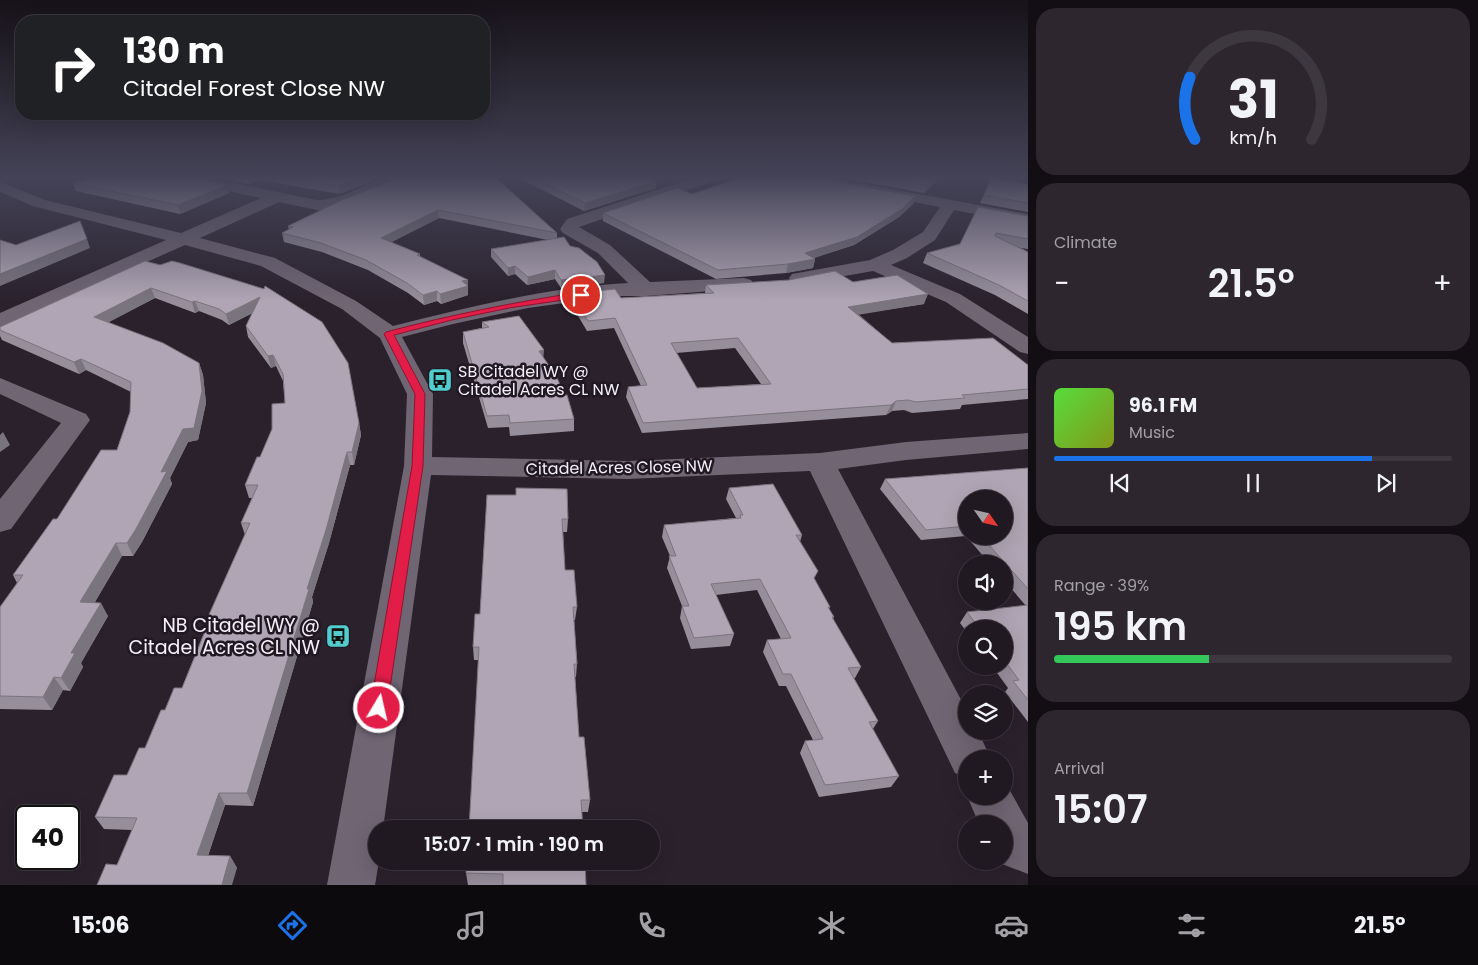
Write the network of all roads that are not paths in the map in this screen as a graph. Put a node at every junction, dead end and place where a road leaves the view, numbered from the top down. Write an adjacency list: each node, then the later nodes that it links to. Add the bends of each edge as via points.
1 (40, 218): 7 (street)
2 (86, 218): 9 (street)
3 (204, 218): 9 (street)
4 (228, 218): 8 (street)
5 (587, 218): 12 (street, via 573,223 569,229 604,249)
6 (941, 218): 10 (street, via 929,236)
7 (76, 229)
8 (184, 239): 9 (street); 11 (street, via 268,262)
9 (159, 242): 11 (street, via 244,272); 13 (street, via 133,245); 14 (street)
10 (875, 265): 12 (street, via 772,282); 16 (street, via 953,298)
11 (293, 276): 15 (street, via 349,305)
12 (646, 290): 15 (street, via 616,290 528,302)
13 (0, 304)
14 (0, 321)
15 (389, 334): 20 (street, via 420,394)
16 (1028, 347)
17 (0, 385): 21 (street, via 77,420)
18 (1028, 441): 19 (street, Citadel Acres Close NW)
19 (820, 462): 20 (street, Citadel Acres Close NW, via 628,470); 22 (street)
20 (418, 466): 25 (street)
21 (0, 521)
22 (965, 750)
23 (1013, 843): 24 (street)
24 (1028, 850)
25 (351, 885)

